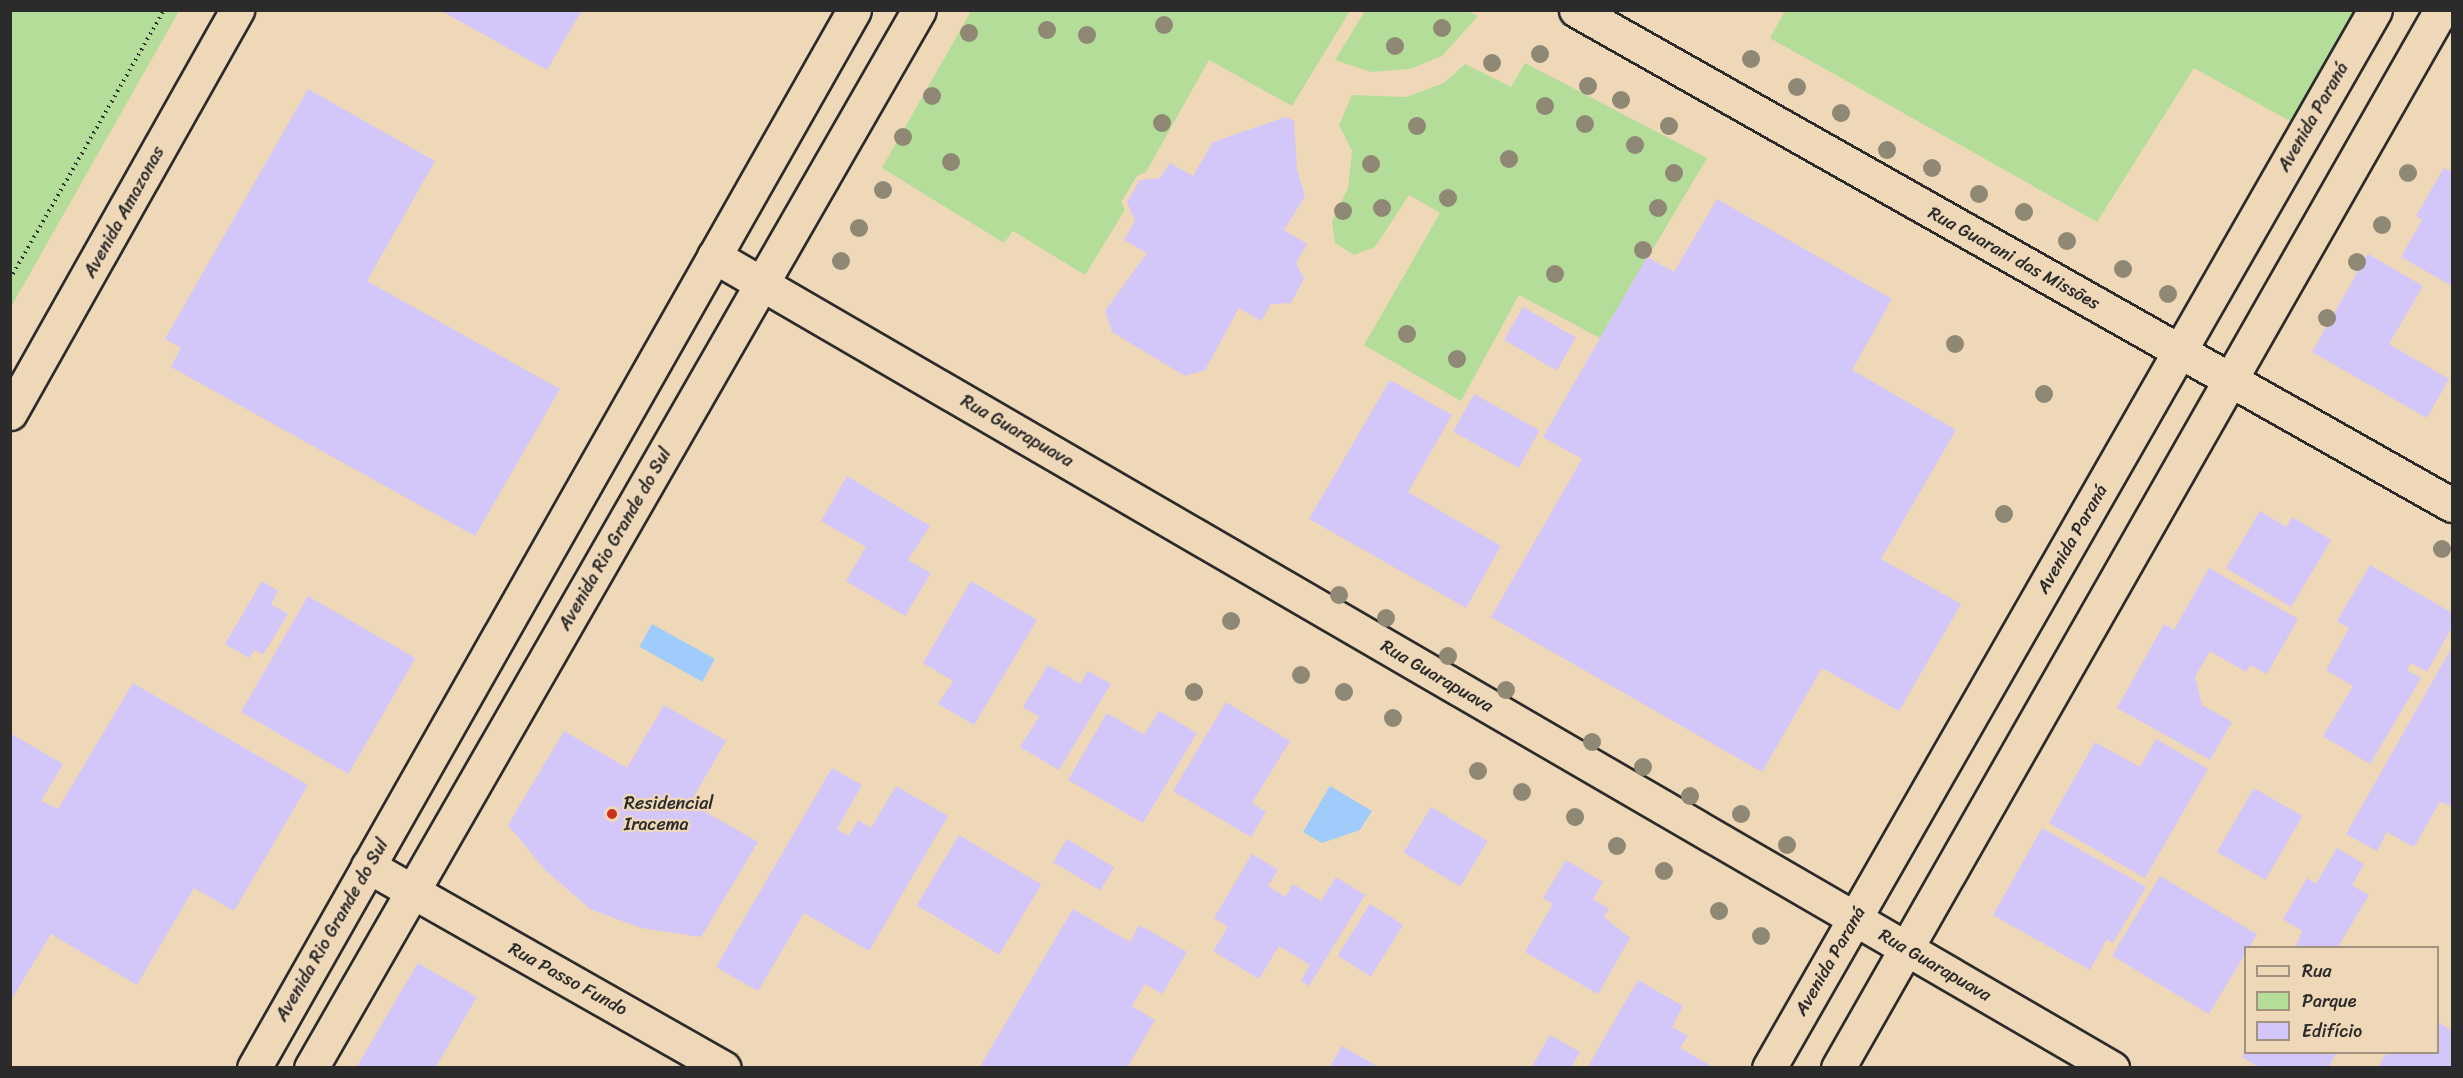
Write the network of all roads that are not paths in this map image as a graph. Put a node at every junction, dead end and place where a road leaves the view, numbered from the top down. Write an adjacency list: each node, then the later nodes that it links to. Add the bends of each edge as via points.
1 (237, 10): 11 (street, Avenida Amazonas)
2 (854, 10): 7 (street, Avenida Rio Grande do Sul)
3 (919, 10): 8 (street, Avenida Rio Grande do Sul)
4 (1576, 10): 9 (street, Rua Guarani das Missões)
5 (2375, 10): 9 (street, Avenida Paraná)
6 (2441, 10): 10 (street)
7 (714, 256): 8 (street, Rua Guarapuava); 13 (street, Avenida Rio Grande do Sul)
8 (762, 283): 14 (street, Avenida Rio Grande do Sul); 15 (street, Rua Guarapuava)
9 (2180, 351): 10 (street, Rua Guarani das Missões); 15 (street, Avenida Paraná)
10 (2231, 380): 12 (street, Rua Guarani das Missões); 16 (street)
11 (10, 413)
12 (2452, 505)
13 (369, 866): 14 (street, Rua Passo Fundo); 17 (street, Avenida Rio Grande do Sul)
14 (412, 891): 18 (street, Avenida Rio Grande do Sul); 19 (street, Rua Passo Fundo)
15 (1854, 918): 16 (street, Rua Guarapuava); 20 (street, Avenida Paraná)
16 (1906, 948): 21 (street); 22 (street, Rua Guarapuava)
17 (254, 1068)
18 (311, 1068)
19 (724, 1068)
20 (1769, 1068)
21 (1838, 1068)
22 (2112, 1068)

